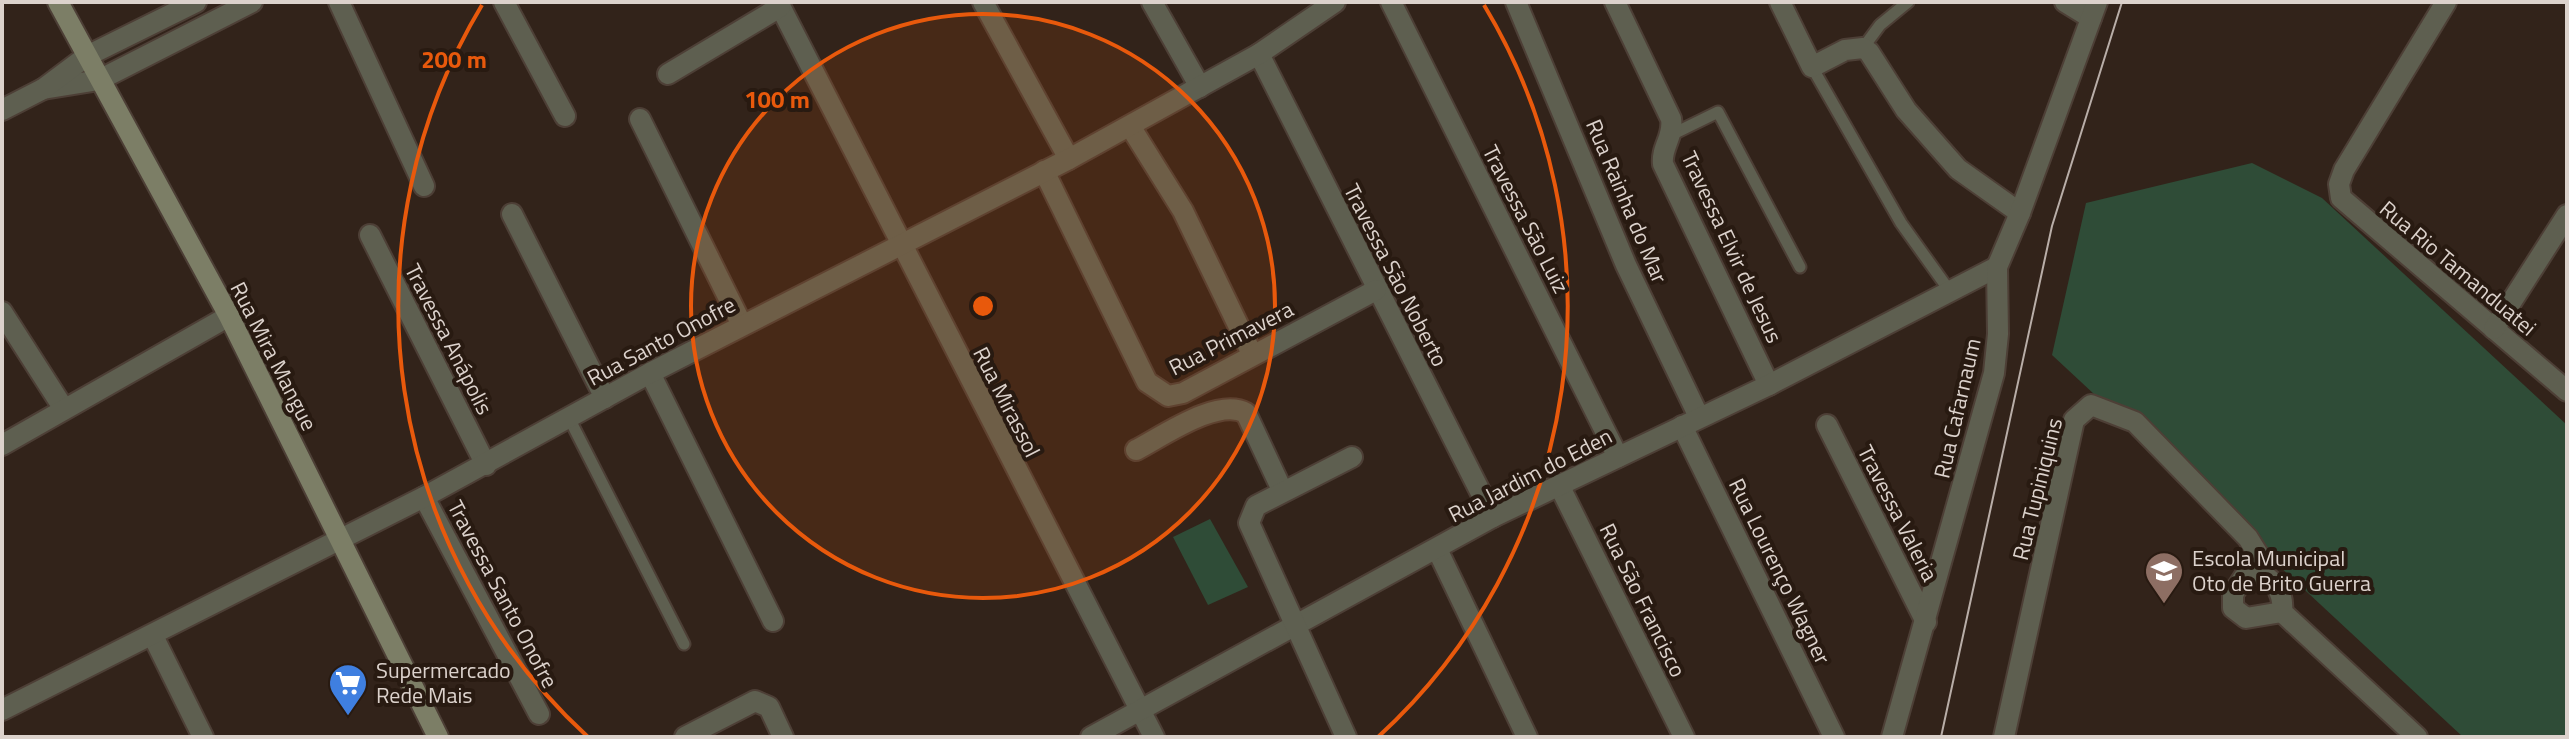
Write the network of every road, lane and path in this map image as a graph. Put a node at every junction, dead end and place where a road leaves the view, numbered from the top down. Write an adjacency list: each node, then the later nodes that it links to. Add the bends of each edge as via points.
1 (58, 2): 21 (main road, Rua Mira Mangue)
2 (196, 2): 21 (street)
3 (252, 2): 17 (street)
4 (339, 2): 34 (street)
5 (504, 2): 28 (street)
6 (983, 2): 32 (street)
7 (1152, 2): 25 (street)
8 (1391, 2): 60 (street, Travessa São Luiz)
9 (1516, 2): 55 (street, Rua Rainha do Mar)
10 (1615, 2): 31 (street, Travessa Elvir de Jesus, via 1656,85)
11 (1780, 2): 22 (street)
12 (1908, 2): 19 (lane)
13 (2065, 2): 18 (street)
14 (2446, 2): 47 (street, Rua Rio Tamanduatei, via 2344,170 2341,198)
15 (779, 4): 23 (street); 39 (street, Rua Mirassol)
16 (1326, 4): 20 (street, Rua Santo Onofre)
17 (216, 10): 24 (street)
18 (2094, 10): 35 (street, Rua Cafarnaum)
19 (1863, 48): 22 (street, via 1845,50); 35 (street, via 1906,110 1958,169)
20 (1259, 54): 25 (street, Rua Santo Onofre); 42 (street, Travessa São Noberto)
21 (87, 56): 24 (main road, Rua Mira Mangue); 26 (street)
22 (1812, 67): 43 (lane, via 1901,223)
23 (668, 74)
24 (99, 80): 26 (street); 45 (main road, Rua Mira Mangue)
25 (1200, 87): 30 (street, Rua Santo Onofre)
26 (43, 89): 27 (street)
27 (2, 110)
28 (565, 116)
29 (640, 119): 46 (street)
30 (1130, 126): 32 (street, Rua Santo Onofre); 48 (street, via 1190,225)
31 (1673, 134): 40 (lane, via 1718,112); 50 (street, Travessa Elvir de Jesus, via 1662,153 1663,164)
32 (1069, 159): 33 (street, Rua Santo Onofre)
33 (1044, 171): 39 (street, Rua Santo Onofre); 48 (street, Rua Primavera, via 1147,382 1157,391 1168,396 1183,393)
34 (424, 186)
35 (2020, 213): 41 (street, Rua Cafarnaum)
36 (512, 214): 52 (street)
37 (2567, 215): 47 (street)
38 (370, 235): 61 (street, Travessa Anápolis)
39 (899, 245): 46 (street, Rua Santo Onofre); 75 (street, Rua Mirassol)
40 (1800, 267)
41 (1997, 267): 43 (street, Rua Jardim do Eden); 71 (street, Rua Cafarnaum, via 1994,373)
42 (1376, 290): 48 (street, Rua Primavera); 65 (street, Travessa São Noberto)
43 (1949, 290): 50 (street, Rua Jardim do Eden)
44 (2, 312): 53 (street)
45 (229, 316): 53 (street); 66 (main road, Rua Mira Mangue)
46 (742, 325): 49 (street, Rua Santo Onofre)
47 (2494, 329): 51 (street, Rua Rio Tamanduatei)
48 (1252, 354)
49 (650, 373): 52 (street, Rua Santo Onofre); 70 (street)
50 (1769, 385): 55 (street, Rua Jardim do Eden)
51 (2567, 391)
52 (605, 398): 54 (street, Rua Santo Onofre)
53 (64, 409): 57 (street)
54 (569, 418): 61 (street, Rua Santo Onofre); 74 (lane)
55 (1691, 422): 60 (street, Rua Jardim do Eden); 87 (street, Rua Lourenço Wagner)
56 (1827, 425): 71 (street, Travessa Valeria)
57 (2, 445)
58 (1136, 450): 63 (street, via 1216,409 1237,408 1246,413)
59 (1352, 457): 63 (street)
60 (1618, 457): 62 (street, Rua Jardim do Eden)
61 (486, 465): 64 (street, Rua Santo Onofre)
62 (1559, 485): 65 (street, Rua Jardim do Eden); 86 (street, Rua São Francisco)
63 (1282, 490): 72 (street, via 1256,506 1249,523)
64 (424, 497): 66 (street, Rua Santo Onofre); 77 (street, Travessa Santo Onofre)
65 (1493, 517): 67 (street, Rua Jardim do Eden)
66 (338, 540): 73 (street, Rua Santo Onofre); 79 (main road, Rua Mira Mangue)
67 (1437, 549): 72 (street, Rua Jardim do Eden); 85 (street)
68 (2261, 573): 69 (street, via 2278,590); 69 (street, via 2244,577 2233,594 2233,608 2246,618); 89 (street, Rua Tupiniquins, via 2261,559 2248,538 2135,422 2091,405 2074,420)
69 (2282, 612): 90 (street)
70 (773, 621)
71 (1926, 622): 88 (street, Rua Cafarnaum)
72 (1295, 624): 75 (street, Rua Jardim do Eden); 84 (street)
73 (153, 636): 76 (street, Rua Santo Onofre); 78 (street)
74 (684, 644)
75 (1140, 709): 82 (street, Rua Jardim do Eden); 83 (street, Rua Mirassol)
76 (2, 710)
77 (539, 714)
78 (203, 737)
79 (438, 737)
80 (685, 737): 81 (street, via 755,701 769,707)
81 (783, 737)
82 (1091, 737)
83 (1154, 737)
84 (1346, 737)
85 (1527, 737)
86 (1684, 737)
87 (1834, 737)
88 (1892, 737)
89 (2004, 737)
90 (2417, 737)

